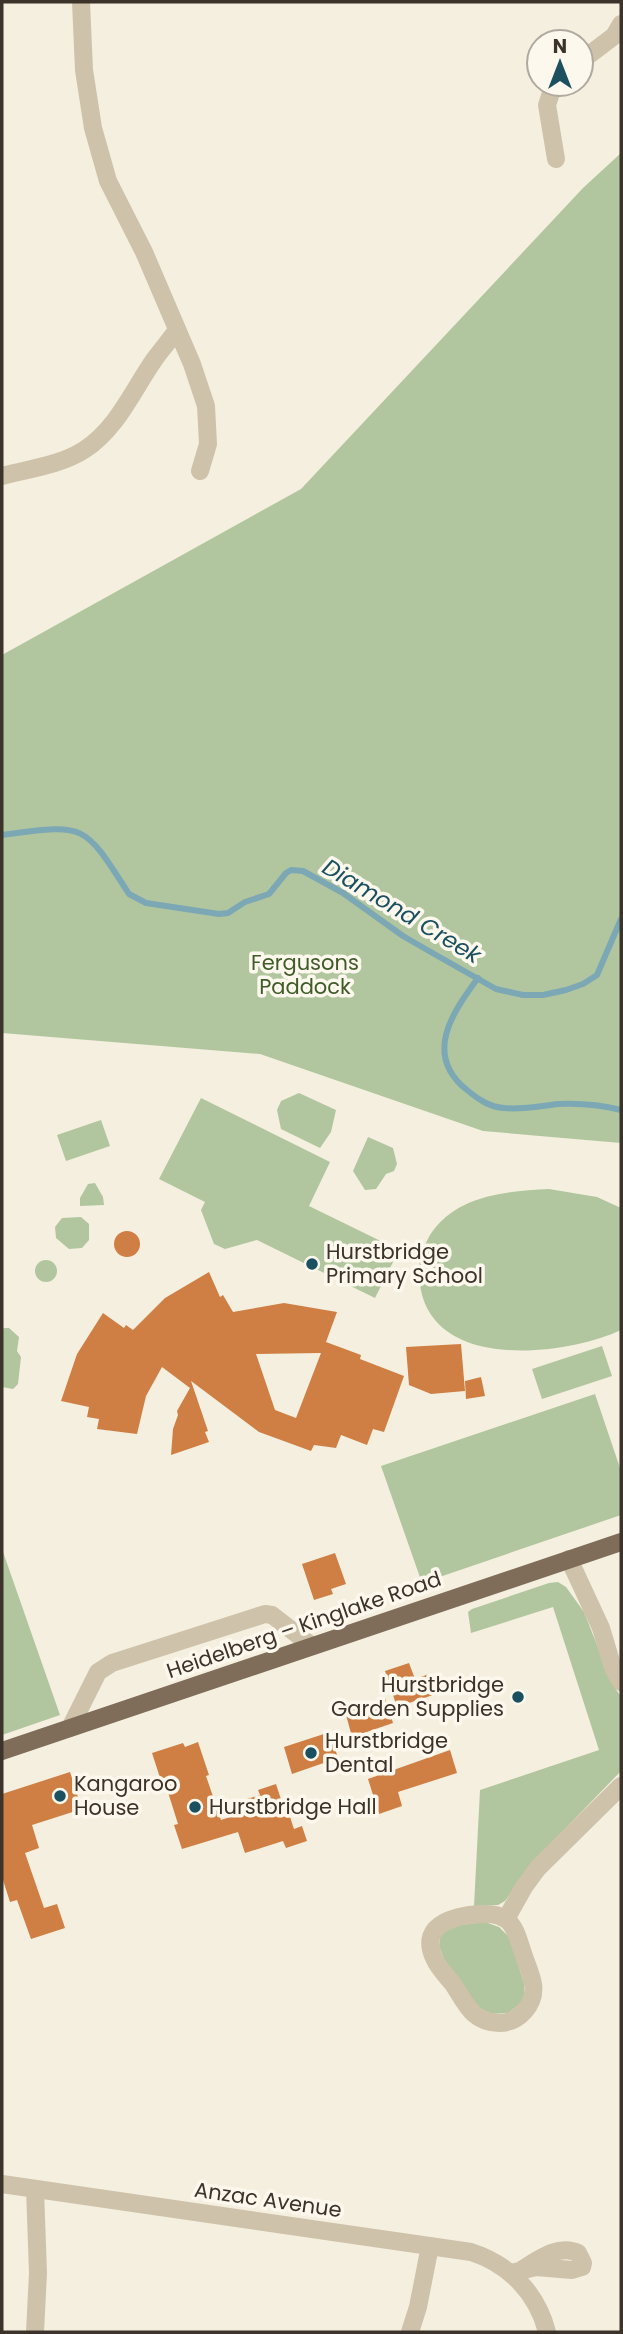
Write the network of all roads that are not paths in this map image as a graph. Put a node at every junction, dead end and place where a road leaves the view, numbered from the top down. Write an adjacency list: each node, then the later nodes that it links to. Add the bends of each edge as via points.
1 (81, 2): 6 (street, via 84,70 107,181)
2 (621, 24): 3 (street)
3 (595, 50)
4 (549, 98): 5 (street)
5 (556, 159)
6 (177, 330): 7 (street, via 206,406 208,444); 8 (street, via 100,437 55,462)
7 (200, 471)
8 (2, 476)
9 (621, 1542): 10 (main road, Heidelberg – Kinglake Road)
10 (569, 1559): 11 (main road, Heidelberg – Kinglake Road); 12 (street)
11 (312, 1646): 13 (main road, Heidelberg – Kinglake Road); 13 (street, via 265,1614 112,1662 98,1672)
12 (621, 1682)
13 (70, 1728): 14 (main road, Heidelberg – Kinglake Road)
14 (2, 1751)
15 (621, 1786): 16 (street, via 538,1868)
16 (506, 1919): 16 (street, via 514,1928 533,1990 521,2014 507,2022 491,2022 470,2011 435,1961 432,1938 444,1921 458,1916 486,1914)
17 (2, 2184): 18 (street, Anzac Avenue)
18 (35, 2189): 19 (street, Anzac Avenue); 20 (street)
19 (430, 2246): 21 (street); 22 (street, Anzac Avenue, via 482,2256 517,2271)
20 (36, 2332)
21 (410, 2332)
22 (547, 2332)

